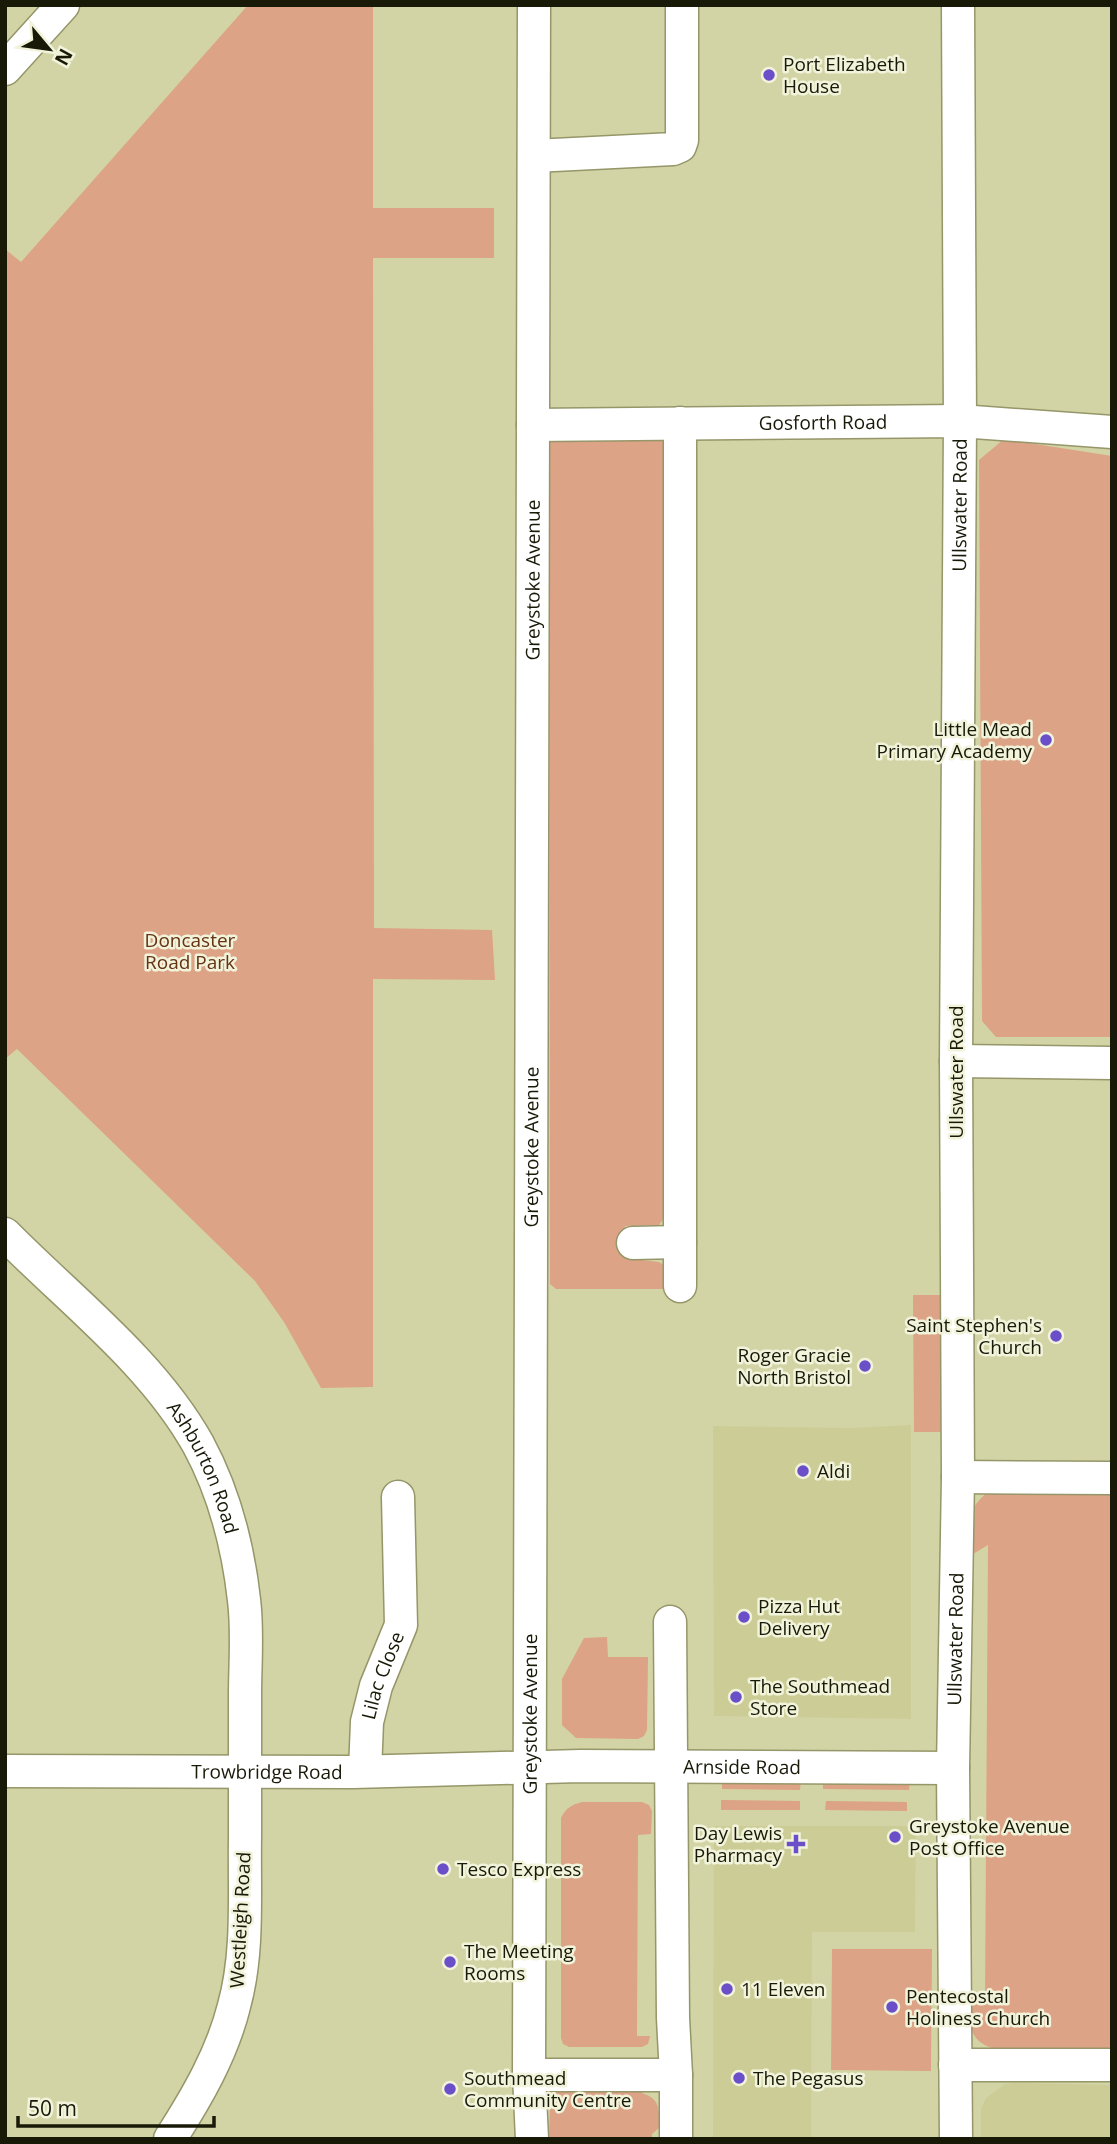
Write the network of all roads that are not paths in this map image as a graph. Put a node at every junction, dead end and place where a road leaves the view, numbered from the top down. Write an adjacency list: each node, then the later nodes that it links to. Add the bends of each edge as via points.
1 (63, 5): 5 (street)
2 (534, 5): 6 (street, Greystoke Avenue)
3 (682, 5): 6 (street, via 680,146)
4 (958, 5): 7 (street, Ullswater Road)
5 (5, 69)
6 (534, 156): 9 (street, Greystoke Avenue)
7 (960, 421): 8 (street, Gosforth Road); 10 (street, Gosforth Road); 11 (street, Ullswater Road)
8 (680, 423): 9 (street, Gosforth Road); 14 (street)
9 (534, 425): 22 (street, Greystoke Avenue)
10 (1112, 432)
11 (956, 1061): 12 (street); 17 (street, Ullswater Road)
12 (1112, 1063)
13 (7, 1239): 24 (street, Ashburton Road, via 140,1366 168,1399 198,1444 218,1488 234,1539 244,1602)
14 (680, 1242): 15 (street); 16 (street)
15 (634, 1243)
16 (680, 1286)
17 (957, 1477): 18 (street); 23 (street, Ullswater Road)
18 (1112, 1478)
19 (398, 1497): 25 (street, Lilac Close, via 401,1625 367,1722)
20 (670, 1622): 21 (street)
21 (670, 1767): 22 (street, Arnside Road); 23 (street, Arnside Road); 30 (street)
22 (529, 1768): 25 (street, Trowbridge Road); 29 (street, Greystoke Avenue)
23 (953, 1768): 27 (street, Ullswater Road)
24 (245, 1770): 25 (street, Trowbridge Road); 26 (street, Trowbridge Road); 31 (street, Westleigh Road, via 243,1928 235,2005 221,2048)
25 (365, 1771)
26 (5, 1772)
27 (955, 2065): 28 (street); 34 (street, Ullswater Road)
28 (1112, 2065)
29 (529, 2075): 30 (street); 32 (street, Greystoke Avenue)
30 (676, 2075): 33 (street)
31 (170, 2139)
32 (532, 2139)
33 (676, 2139)
34 (956, 2139)

